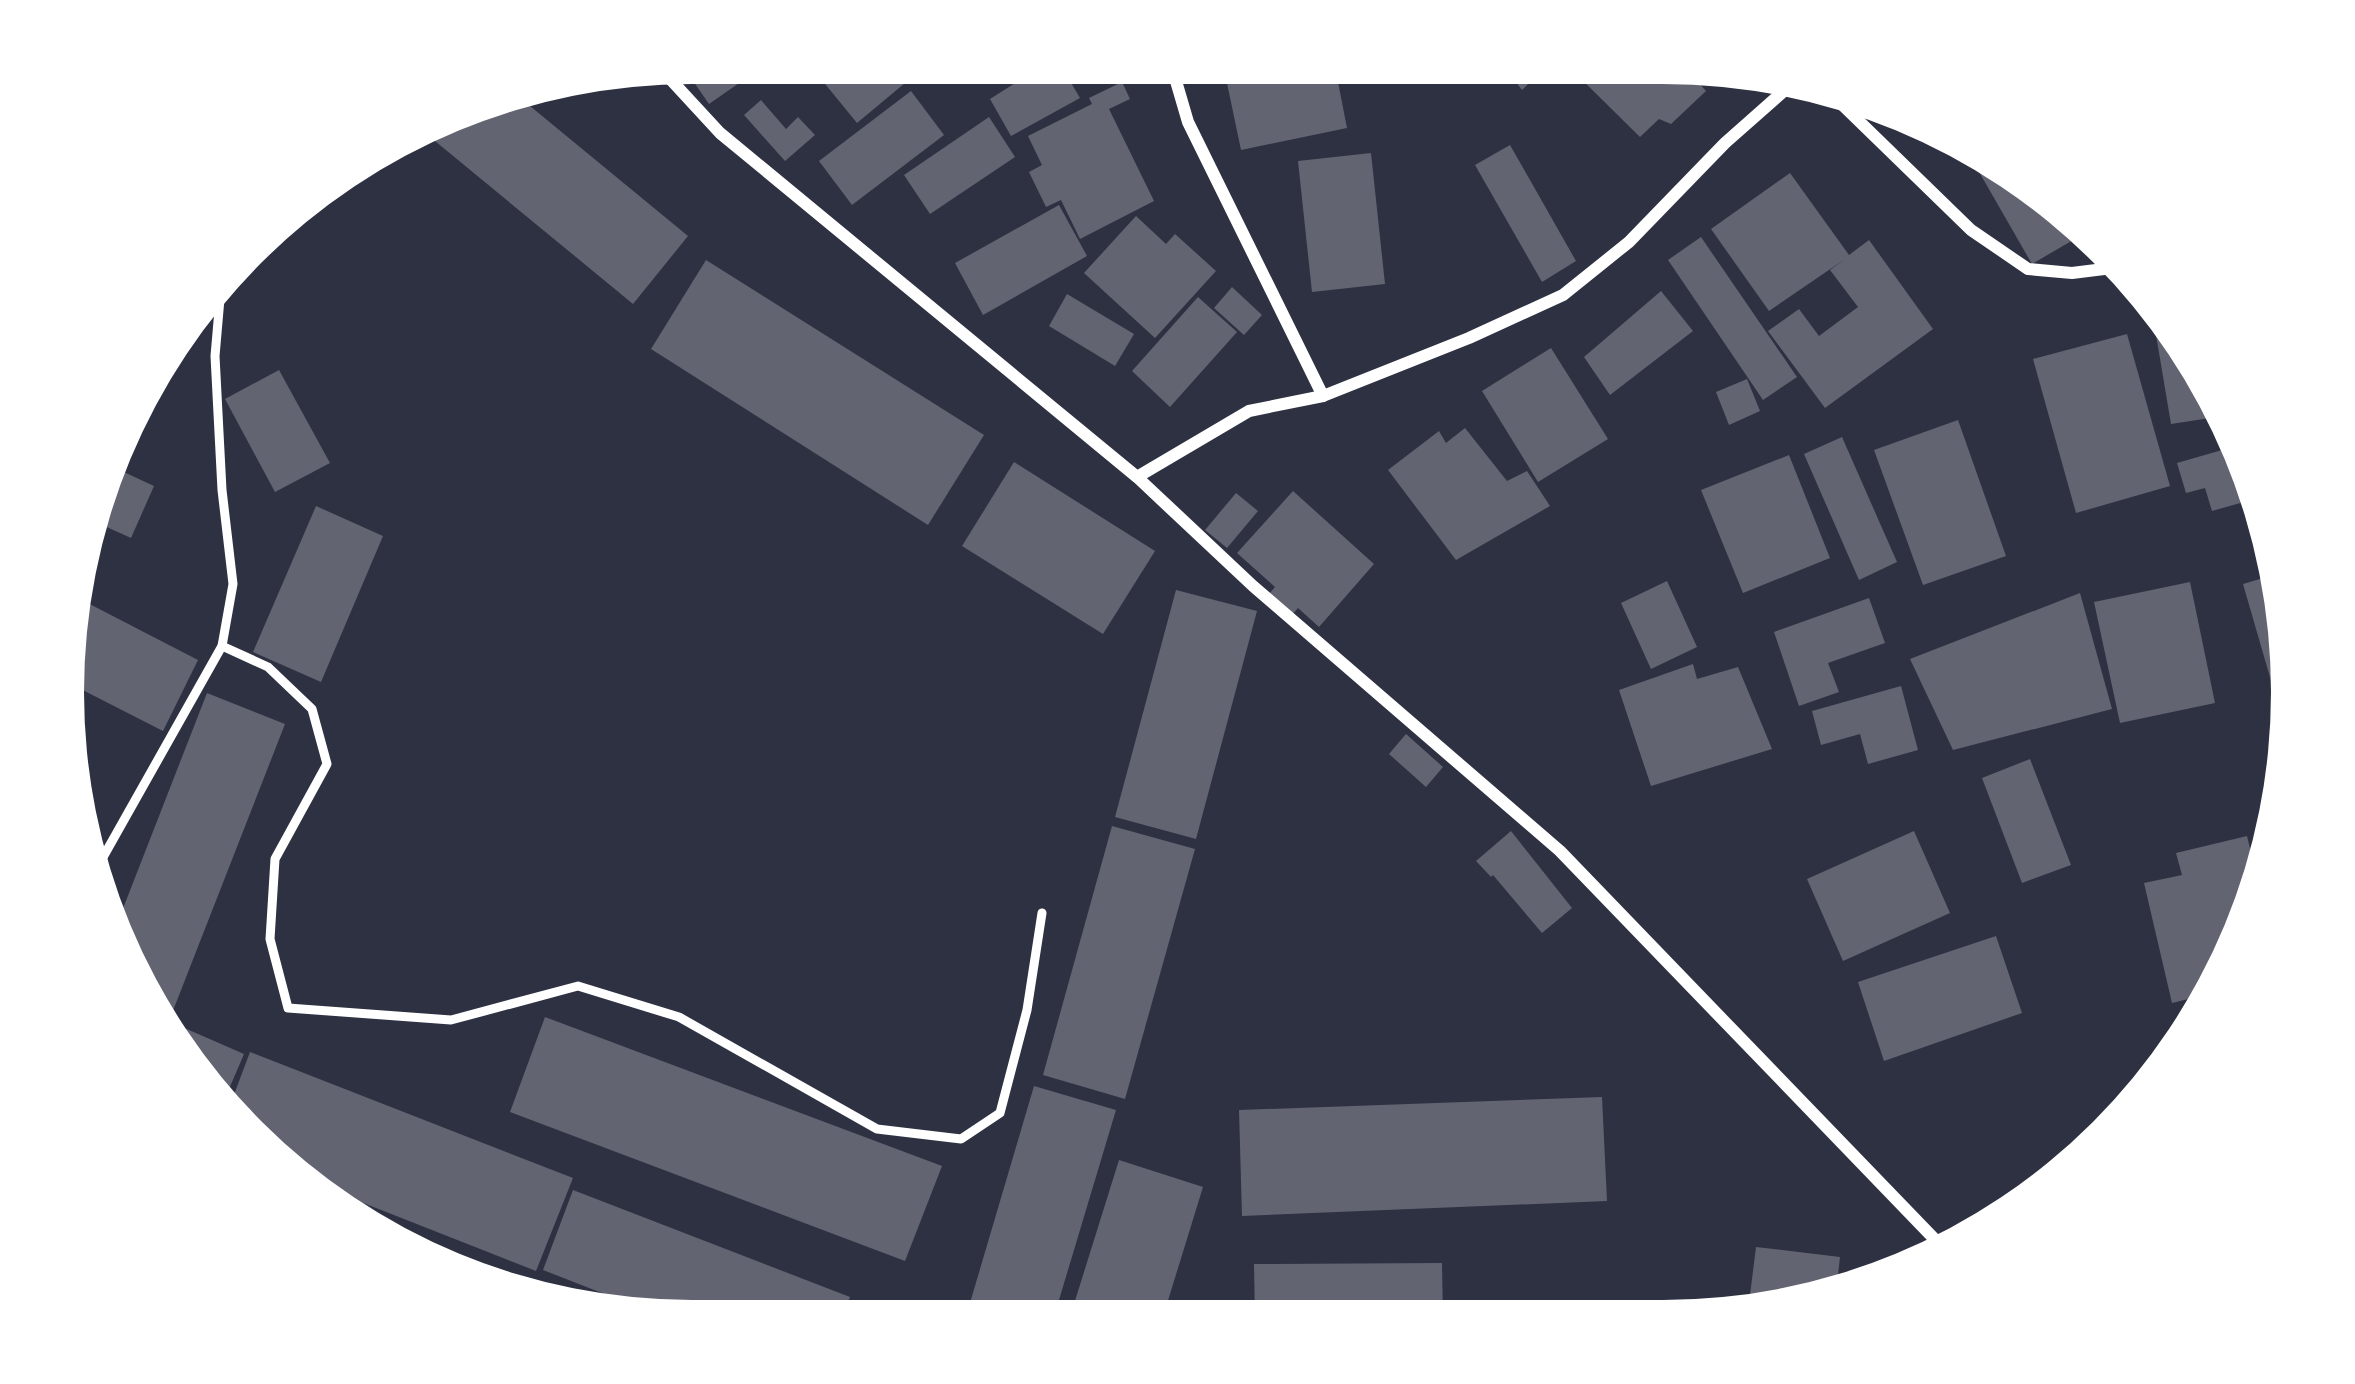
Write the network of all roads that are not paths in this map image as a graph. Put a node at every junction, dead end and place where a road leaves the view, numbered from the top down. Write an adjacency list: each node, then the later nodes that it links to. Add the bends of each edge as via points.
1 (675, 84): 8 (street, via 720,133)
2 (1177, 84): 7 (street)
3 (1779, 95): 7 (street, via 1563,295)
4 (1852, 114): 5 (street, via 1971,230 2028,269)
5 (2100, 270)
6 (219, 311): 9 (lane, via 215,356 233,584)
7 (1323, 396): 8 (street, via 1250,411)
8 (1138, 477): 12 (street, via 1560,851)
9 (222, 646): 10 (lane); 11 (lane, via 268,667 312,709 327,764 275,859 270,939 288,1008 451,1020 578,986 679,1018 877,1130 961,1139 1000,1113)
10 (106, 852)
11 (1042, 913)
12 (1932, 1237)

